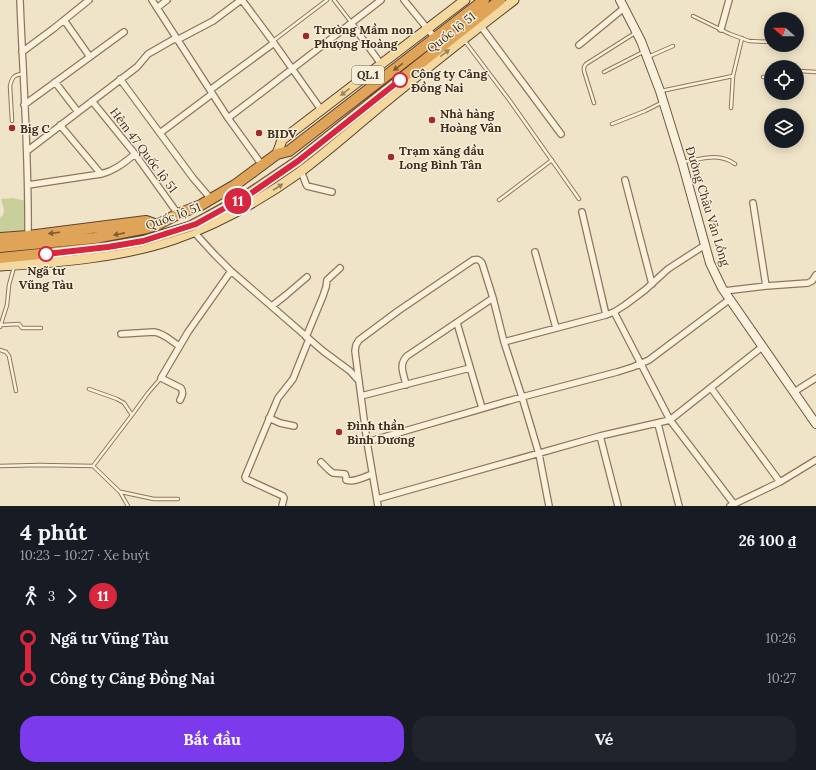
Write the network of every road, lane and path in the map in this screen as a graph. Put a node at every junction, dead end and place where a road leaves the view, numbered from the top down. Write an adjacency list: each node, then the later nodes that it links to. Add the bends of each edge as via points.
1 (20, 0): 34 (street)
2 (89, 0): 19 (street)
3 (152, 0): 16 (street)
4 (167, 0): 16 (street)
5 (241, 0): 29 (street, via 213,21); 30 (street)
6 (327, 0): 30 (lane)
7 (334, 0): 20 (lane)
8 (381, 0): 20 (street)
9 (404, 0): 22 (street)
10 (465, 0): 22 (main road, Quốc lộ 51 / QL.1)
11 (484, 0): 27 (highway, Quốc lộ 51 / QL.1)
12 (500, 0): 26 (highway, Quốc lộ 51 / QL.1)
13 (514, 0): 21 (main road, Quốc lộ 51 / QL.1)
14 (620, 0): 17 (street, Đường Châu Văn Lồng)
15 (729, 0): 23 (street)
16 (157, 8): 29 (street)
17 (624, 8): 25 (street, Đường Châu Văn Lồng); 32 (street)
18 (692, 16): 23 (lane)
19 (64, 20): 34 (street); 36 (street)
20 (351, 23): 37 (street); 38 (street)
21 (480, 25): 26 (main road, Quốc lộ 51 / QL.1); 60 (street)
22 (427, 29): 27 (street); 37 (main road, Quốc lộ 51 / QL.1)
23 (721, 29): 28 (lane)
24 (124, 32): 36 (street)
25 (637, 32): 35 (street, Đường Châu Văn Lồng); 50 (lane, via 584,67)
26 (461, 36): 64 (lane); 68 (main road, Quốc lộ 51 / QL.1, one-way to 26); 80 (highway, Quốc lộ 51 / QL.1, via 298,161)
27 (435, 38): 63 (highway, Quốc lộ 51 / QL.1, one-way to 63, via 288,151)
28 (742, 38): 31 (lane); 43 (lane)
29 (177, 39): 44 (street, via 148,54 137,67); 47 (street)
30 (273, 42): 38 (street); 47 (street)
31 (764, 42)
32 (579, 45)
33 (673, 46): 35 (lane)
34 (22, 52): 42 (street)
35 (646, 54): 40 (lane); 46 (street, Đường Châu Văn Lồng)
36 (90, 57): 45 (street)
37 (382, 64): 53 (main road, Quốc lộ 51 / QL.1, one-way to 53)
38 (292, 69): 53 (street); 55 (street)
39 (804, 71): 41 (lane)
40 (604, 72)
41 (816, 72)
42 (23, 74): 51 (street); 56 (lane, via 16,75 11,81)
43 (733, 76): 46 (lane); 52 (lane)
44 (120, 79): 48 (street); 59 (street)
45 (56, 82): 51 (street); 54 (street)
46 (660, 91): 49 (street, Đường Châu Văn Lồng)
47 (211, 92): 55 (street); 59 (street)
48 (92, 101): 54 (street); 62 (street, Hẻm 47 Quốc lộ 51)
49 (663, 102): 57 (lane); 65 (street, Đường Châu Văn Lồng)
50 (594, 103)
51 (24, 105): 61 (street)
52 (731, 108)
53 (322, 111): 63 (main road, Quốc lộ 51 / QL.1, via 282,140)
54 (78, 112): 58 (street)
55 (228, 118): 67 (street)
56 (12, 121)
57 (612, 124)
58 (60, 125): 61 (street); 69 (street)
59 (160, 133): 73 (street)
60 (561, 134)
61 (27, 151): 71 (street)
62 (135, 154): 69 (street, via 117,168); 78 (street, Hẻm 47 Quốc lộ 51)
63 (277, 154): 67 (highway, Quốc lộ 51 / QL.1)
64 (552, 160): 74 (lane); 75 (lane)
65 (682, 162): 66 (lane, via 721,157); 83 (street, Đường Châu Văn Lồng)
66 (735, 164)
67 (262, 165): 73 (highway, Quốc lộ 51 / QL.1)
68 (301, 171): 72 (street, via 307,186); 80 (main road, Quốc lộ 51 / QL.1, one-way to 68, via 218,222 244,209)
69 (101, 174): 71 (street)
70 (625, 180): 94 (street)
71 (28, 185): 81 (street)
72 (332, 192)
73 (211, 199): 78 (highway, Quốc lộ 51 / QL.1)
74 (579, 199)
75 (499, 200)
76 (752, 203): 95 (street)
77 (582, 212): 101 (street)
78 (178, 214): 79 (highway, Quốc lộ 51 / QL.1)
79 (157, 225): 81 (highway, Quốc lộ 51, one-way to 81, via 146,221); 84 (highway, QL.1, one-way to 84, via 100,237)
80 (193, 229): 86 (highway, Quốc lộ 51 / QL.1, via 108,247); 87 (main road, Quốc lộ 51 / QL.1, via 167,242 128,252); 90 (street)
81 (28, 236): 82 (highway, Quốc lộ 51)
82 (0, 238)
83 (705, 245): 94 (street, via 668,269); 96 (street, Đường Châu Văn Lồng, via 710,263)
84 (0, 247)
85 (535, 252): 105 (street)
86 (0, 258)
87 (14, 265): 88 (main road, Quốc lộ 51 / QL.1); 103 (lane, via 8,305)
88 (0, 266)
89 (340, 268): 107 (street, via 327,280)
90 (231, 271): 99 (street); 109 (street)
91 (816, 275): 93 (street)
92 (307, 277): 99 (street)
93 (814, 281): 95 (street)
94 (652, 284): 100 (street)
95 (766, 286): 96 (street)
96 (724, 291): 98 (street, Đường Châu Văn Lồng)
97 (493, 298): 102 (street); 108 (street); 116 (street, via 482,262 473,260 359,340 355,351)
98 (730, 299): 110 (street, Đường Châu Văn Lồng); 112 (street, via 649,360)
99 (272, 306): 107 (street)
100 (614, 312): 101 (street); 112 (street)
101 (606, 315): 105 (street)
102 (457, 323): 113 (street); 117 (street, via 403,360)
103 (0, 326): 104 (lane, via 19,324 22,328)
104 (41, 328)
105 (556, 328): 108 (street)
106 (121, 334): 109 (street, via 159,333)
107 (308, 338): 116 (street); 127 (street, via 293,379 278,398)
108 (504, 342): 123 (street)
109 (179, 346): 114 (street)
110 (762, 347): 119 (street); 121 (street, Đường Châu Văn Lồng)
111 (0, 349): 120 (lane, via 9,356)
112 (641, 363): 123 (street, via 617,372); 128 (street)
113 (470, 368): 117 (street); 125 (street)
114 (161, 378): 124 (street, via 181,388 183,393); 126 (lane)
115 (816, 378): 121 (street)
116 (360, 381): 122 (street)
117 (406, 385): 122 (street)
118 (89, 388): 126 (lane, via 124,403)
119 (711, 388): 128 (street); 140 (street)
120 (16, 391)
121 (794, 392): 130 (street, Đường Châu Văn Lồng)
122 (361, 396): 133 (street)
123 (522, 397): 125 (street); 134 (street)
124 (180, 400)
125 (482, 408): 133 (street)
126 (132, 415): 138 (lane)
127 (269, 418): 131 (street); 146 (street, via 245,477 283,496)
128 (670, 420): 129 (street); 144 (street)
129 (658, 424): 132 (street); 150 (street)
130 (816, 424)
131 (294, 426)
132 (600, 436): 134 (street); 149 (street)
133 (366, 442): 139 (street)
134 (539, 454): 143 (street); 148 (street)
135 (816, 460): 140 (street)
136 (321, 462): 139 (street, via 333,473 345,474 348,481)
137 (0, 466): 138 (lane)
138 (93, 466): 141 (lane)
139 (372, 474): 143 (street)
140 (780, 482): 144 (street)
141 (120, 492): 142 (lane, via 154,499); 145 (lane)
142 (178, 499)
143 (376, 500): 147 (street)
144 (732, 505)
145 (128, 506)
146 (282, 506)
147 (378, 506)
148 (549, 506)
149 (618, 506)
150 (680, 506)

